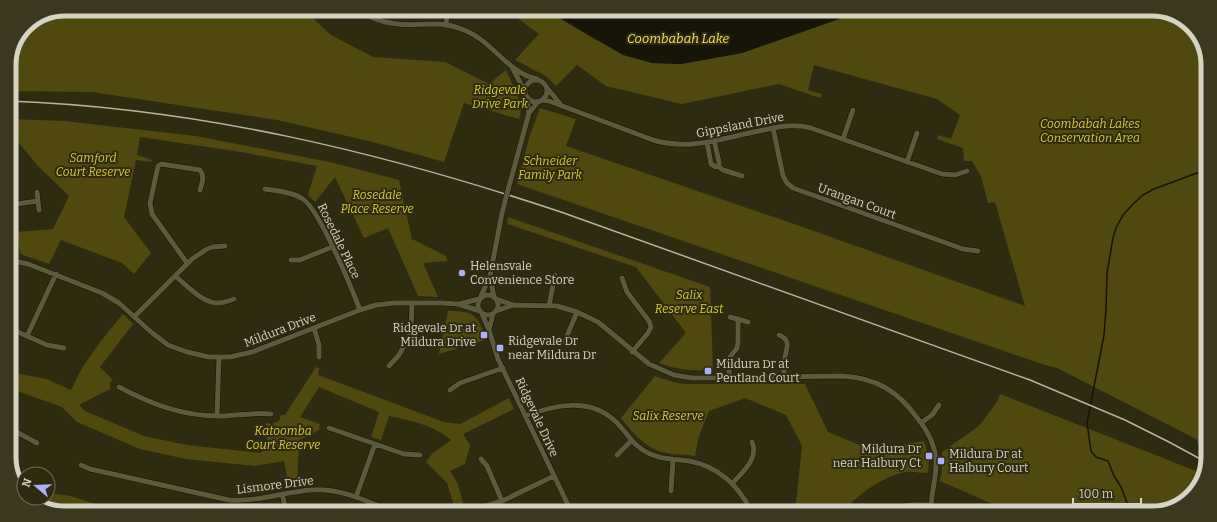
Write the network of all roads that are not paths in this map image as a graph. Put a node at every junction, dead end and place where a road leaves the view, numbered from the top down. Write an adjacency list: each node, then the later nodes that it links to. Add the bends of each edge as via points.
1 (368, 16): 3 (street, via 397,24)
2 (447, 16): 3 (street)
3 (446, 24): 4 (street, via 481,38)
4 (513, 68): 5 (street, via 528,78); 7 (street)
5 (537, 79): 6 (street); 7 (street, via 528,83)
6 (547, 88): 8 (street, via 546,95); 9 (street, Gippsland Drive)
7 (525, 95): 8 (street, via 531,101); 11 (street)
8 (540, 101): 9 (street, Gippsland Drive); 11 (street)
9 (563, 106): 16 (street, Gippsland Drive, via 660,142 684,145)
10 (853, 110): 14 (street)
11 (529, 113): 36 (street, bridge, via 502,212)
12 (772, 128): 14 (street, Gippsland Drive, via 805,126); 15 (street, Gippsland Drive); 29 (street, Urangan Court, via 783,176 793,188 963,249)
13 (917, 133): 17 (street)
14 (843, 139): 17 (street, Gippsland Drive)
15 (714, 140): 16 (street, Gippsland Drive); 18 (street)
16 (707, 142): 18 (street, via 712,165)
17 (906, 162): 19 (street, Gippsland Drive, via 942,174 956,175)
18 (718, 166): 20 (street)
19 (967, 171)
20 (742, 176)
21 (265, 189): 28 (street, Rosedale Place, via 295,195 307,202 314,210)
22 (200, 190): 32 (street, via 203,177 200,170 161,164 158,166 150,202 152,214)
23 (36, 192): 24 (street)
24 (38, 201): 25 (street); 26 (street)
25 (16, 204)
26 (39, 210)
27 (225, 246): 32 (street, via 207,249)
28 (332, 247): 30 (street, via 300,260); 45 (street, Rosedale Place)
29 (978, 251)
30 (291, 260)
31 (16, 261): 33 (street, Mildura Drive)
32 (187, 263): 35 (street)
33 (56, 274): 49 (street, Mildura Drive, via 102,292); 57 (street)
34 (555, 275): 44 (street)
35 (175, 276): 40 (street, via 210,302 223,303); 49 (street)
36 (490, 276): 38 (street); 39 (street)
37 (622, 278): 60 (street, via 627,292 650,321 651,327)
38 (480, 298): 39 (street, via 488,294); 42 (street, Mildura Drive); 46 (street, via 477,305)
39 (495, 298): 43 (street); 48 (street, via 498,305)
40 (234, 299)
41 (412, 303): 42 (street, Mildura Drive); 45 (street, Mildura Drive, via 385,304); 63 (street, via 411,333 399,355)
42 (458, 304): 46 (street, Mildura Drive)
43 (513, 305): 44 (street); 48 (street)
44 (549, 306): 47 (street)
45 (360, 310): 53 (street, Mildura Drive)
46 (481, 312): 48 (street, via 488,315); 54 (street, Ridgevale Drive)
47 (577, 312): 58 (street); 60 (street, via 598,322)
48 (494, 313): 54 (street)
49 (135, 316): 62 (street, Mildura Drive, via 168,345 196,355)
50 (730, 316): 51 (street)
51 (738, 319): 52 (street); 66 (street, via 738,342 729,361)
52 (748, 322)
53 (314, 328): 61 (street, via 319,345); 62 (street, Mildura Drive, via 252,352)
54 (489, 330): 64 (street, Ridgevale Drive)
55 (16, 331): 57 (street)
56 (779, 335): 65 (street, via 785,338 788,347)
57 (27, 336): 59 (street, via 47,345)
58 (564, 343)
59 (64, 348)
60 (632, 352): 66 (street, via 654,368 674,375 692,378)
61 (319, 357)
62 (220, 358): 71 (street)
63 (389, 366)
64 (503, 368): 68 (street, via 460,383); 72 (street, Ridgevale Drive)
65 (784, 376): 66 (street); 73 (street, via 854,377 874,382 899,396)
66 (729, 377)
67 (119, 387): 71 (street, via 164,407 192,414)
68 (450, 390)
69 (939, 405): 73 (street, via 932,415)
70 (271, 414): 71 (street, via 259,412)
71 (218, 416)
72 (525, 416): 76 (street, via 569,404 588,406 614,421); 85 (street, Ridgevale Drive)
73 (921, 423): 91 (street, via 930,439 936,461)
74 (329, 428): 79 (street)
75 (16, 432): 78 (street)
76 (631, 441): 81 (street); 83 (street, via 643,450)
77 (752, 442): 86 (street, via 753,458)
78 (37, 443)
79 (375, 444): 80 (street, via 404,454); 89 (street)
80 (420, 455)
81 (617, 455)
82 (481, 459): 90 (street, via 487,466)
83 (673, 460): 86 (street, via 691,461 705,466); 87 (street)
84 (81, 465): 88 (street, Lismore Drive, via 187,493 229,500 246,501)
85 (554, 476): 90 (street); 95 (street, Ridgevale Drive)
86 (732, 484): 96 (street)
87 (671, 491)
88 (282, 494): 89 (street, Lismore Drive, via 323,490 343,492); 92 (street)
89 (356, 497): 93 (street, Lismore Drive)
90 (502, 501): 94 (street)
91 (931, 505): 97 (street)
92 (285, 506)
93 (378, 506)
94 (486, 506)
95 (569, 506)
96 (747, 506)
97 (904, 506)

